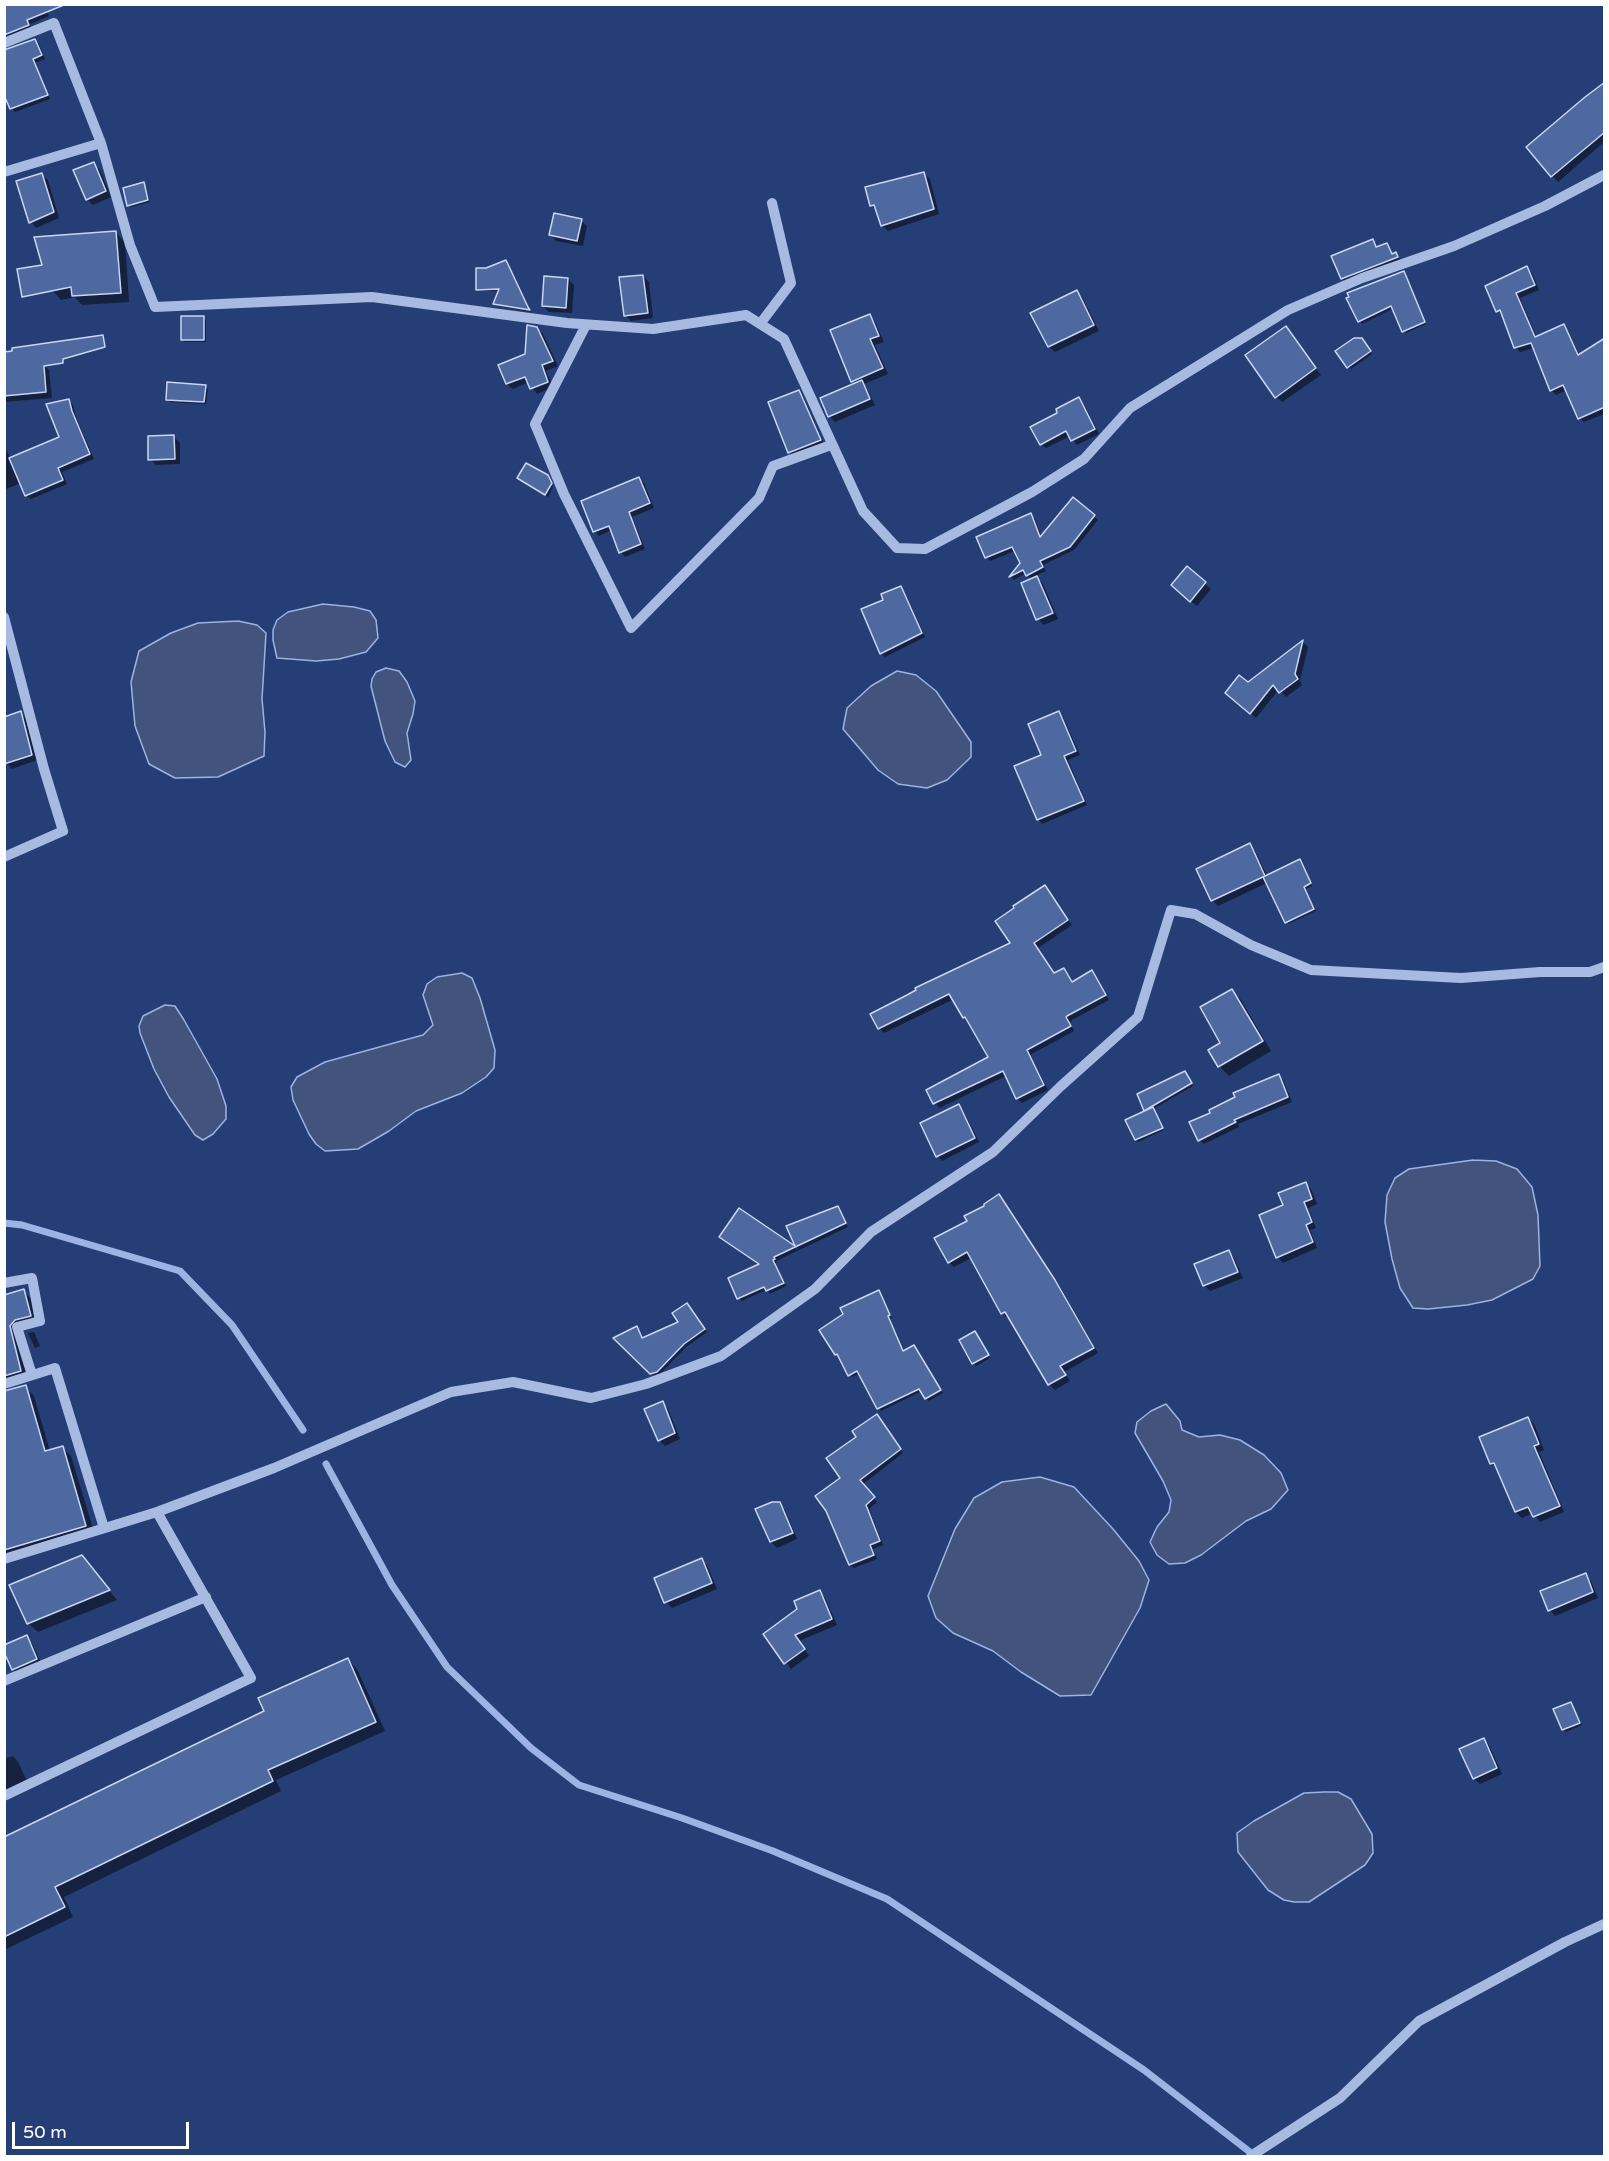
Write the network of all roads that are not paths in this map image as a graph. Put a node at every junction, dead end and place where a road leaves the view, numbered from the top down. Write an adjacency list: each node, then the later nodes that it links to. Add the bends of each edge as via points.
1 (4, 43): 2 (street, via 54,23)
2 (101, 143): 3 (street); 7 (street, via 130,245 154,307 372,297)
3 (4, 172)
4 (1605, 175): 8 (street, via 1454,246 1362,278 1288,310 1130,408 1084,459 1032,492 925,549 897,548 863,511)
5 (772, 203): 6 (street, via 791,284)
6 (760, 324): 7 (street, via 746,315 653,329); 8 (street, via 784,339)
7 (586, 325): 8 (street, via 535,424 564,494 631,628 759,498 773,466)
8 (831, 445)
9 (5, 622): 10 (street, via 63,831)
10 (4, 857)
11 (1605, 967): 15 (street, via 1590,972 1461,978 1311,970 1251,945 1195,914 1171,910 1138,1017 993,1152 871,1232 815,1289 721,1356 646,1384 591,1398 513,1382 451,1392 274,1468)
12 (4, 1283): 13 (street, via 32,1278 40,1321 17,1327)
13 (32, 1375): 14 (street); 16 (street, via 55,1368)
14 (4, 1384)
15 (157, 1512): 16 (street); 18 (street)
16 (104, 1528): 17 (street)
17 (4, 1559)
18 (206, 1597): 19 (street); 20 (street, via 251,1678)
19 (4, 1681)
20 (4, 1796)
21 (1605, 1924): 22 (street, via 1419,2021 1340,2098)
22 (1251, 2157)

